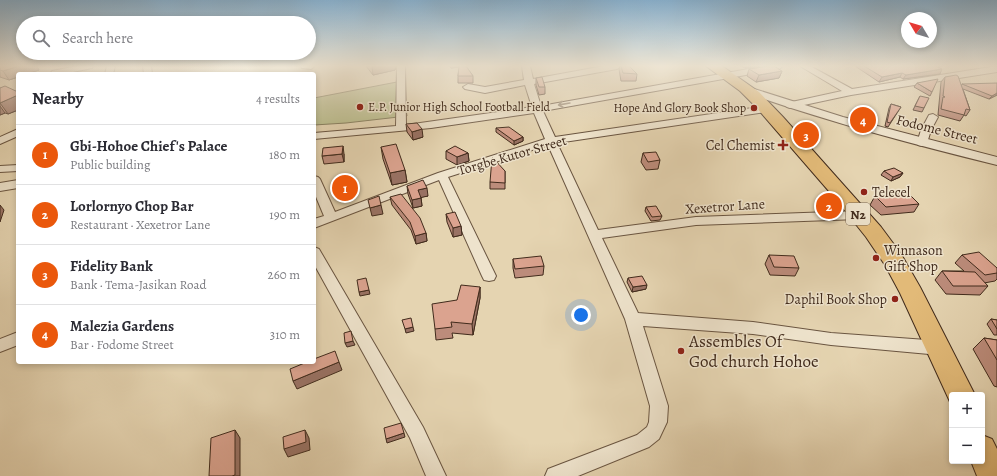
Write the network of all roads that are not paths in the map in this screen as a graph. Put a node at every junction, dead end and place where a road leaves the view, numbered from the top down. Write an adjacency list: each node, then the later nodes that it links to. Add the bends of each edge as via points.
1 (401, 88): 14 (street)
2 (479, 88): 3 (street)
3 (495, 88)
4 (531, 88): 11 (street)
5 (635, 88): 11 (street, one-way to 11)
6 (745, 88): 10 (street, Fodome Street); 12 (highway, N2)
7 (844, 88): 9 (street)
8 (875, 88): 9 (street)
9 (851, 92): 10 (street)
10 (795, 106): 12 (street, Fodome Street); 19 (street, Fodome Street)
11 (537, 109): 14 (street); 18 (street)
12 (769, 112): 18 (street, Torgbe Kutor Street); 27 (highway, N2)
13 (933, 117): 19 (street)
14 (401, 128): 16 (street)
15 (16, 133): 17 (street)
16 (316, 136)
17 (0, 141)
18 (551, 141): 23 (street, Torgbe Kutor Street); 30 (street)
19 (922, 143): 20 (street, Fodome Street)
20 (997, 161)
21 (16, 168): 22 (street)
22 (0, 169)
23 (442, 175): 28 (street, Torgbe Kutor Street); 32 (street)
24 (316, 183): 28 (street)
25 (16, 184): 26 (street)
26 (0, 187)
27 (859, 215): 30 (street, Xexetror Lane, via 696,221); 36 (highway, N2, via 892,260 914,296)
28 (331, 217): 29 (street, Torgbe Kutor Street)
29 (316, 223)
30 (593, 235): 33 (street)
31 (316, 256): 39 (street, via 417,433)
32 (489, 276)
33 (633, 320): 36 (street, via 753,328 832,339); 40 (street, via 659,406 658,422 653,433 643,441)
34 (16, 339): 35 (street)
35 (0, 346)
36 (940, 348): 37 (highway, N2)
37 (959, 392)
38 (985, 457): 41 (highway)
39 (436, 476)
40 (555, 476)
41 (992, 476)

